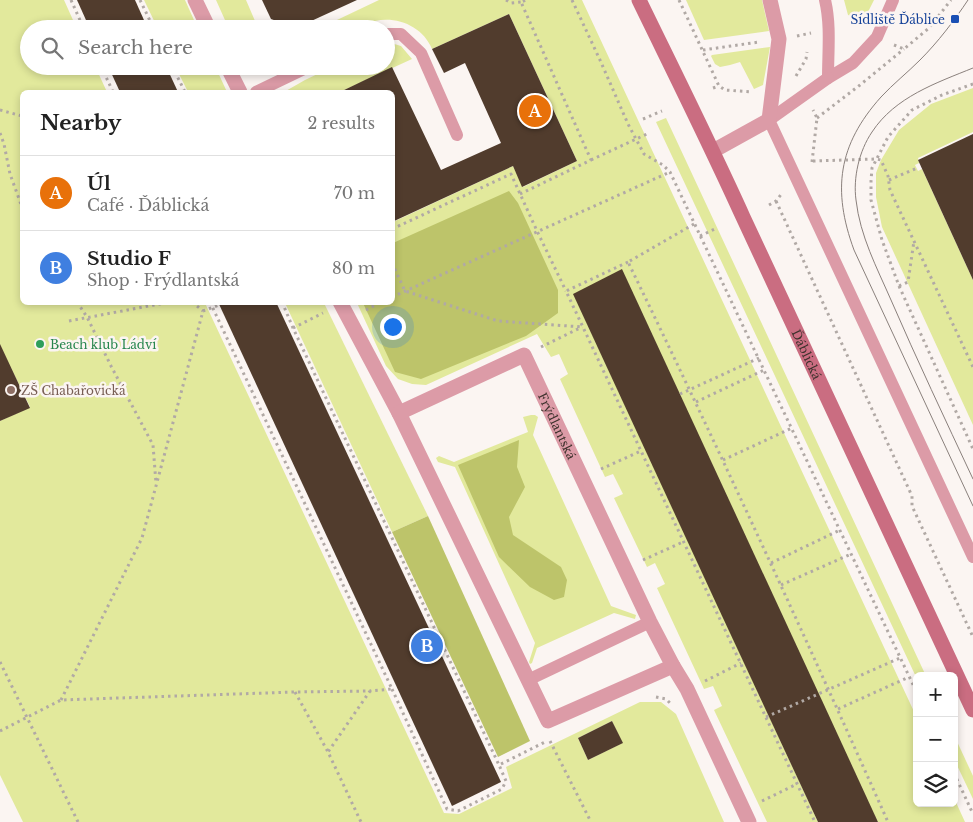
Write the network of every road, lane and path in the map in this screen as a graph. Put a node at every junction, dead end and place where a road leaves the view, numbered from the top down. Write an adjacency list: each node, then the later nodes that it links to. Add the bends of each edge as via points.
1 (71, 0): 13 (path)
2 (140, 0): 14 (path)
3 (195, 0): 15 (street)
4 (506, 0): 12 (path)
5 (526, 0): 12 (path)
6 (572, 0): 45 (path)
7 (639, 0): 46 (main road, Ďáblická)
8 (679, 0): 21 (path)
9 (770, 0): 18 (street)
10 (825, 0): 28 (lane, via 829,30)
11 (893, 0): 28 (lane, via 877,37 853,63)
12 (521, 2): 48 (path)
13 (80, 20)
14 (150, 20)
15 (205, 20)
16 (810, 25): 19 (path)
17 (395, 34): 44 (lane, via 401,34 421,53)
18 (779, 39): 21 (path); 41 (street)
19 (810, 42)
20 (904, 49): 39 (path)
21 (703, 50): 30 (path, via 719,86)
22 (808, 50): 27 (path)
23 (105, 75): 31 (path)
24 (176, 75): 32 (path)
25 (232, 75): 33 (street)
26 (291, 75): 34 (lane)
27 (795, 78)
28 (828, 78): 41 (lane)
29 (973, 84): 47 (path, via 912,110 888,137)
30 (713, 88)
31 (112, 90)
32 (184, 90)
33 (239, 90)
34 (260, 90)
35 (812, 109): 39 (path)
36 (0, 110): 38 (path)
37 (662, 111): 40 (path)
38 (20, 115)
39 (817, 118): 47 (path, via 813,161)
40 (643, 119)
41 (769, 120): 46 (street); 98 (lane)
42 (0, 132): 55 (path)
43 (649, 133): 45 (path)
44 (457, 135)
45 (636, 140): 48 (path); 50 (path, via 644,154)
46 (713, 151): 120 (main road, Ďáblická)
47 (876, 159): 51 (path, via 881,160); 65 (path, via 872,168 871,200)
48 (591, 160): 53 (path)
49 (916, 168): 51 (path)
50 (670, 172): 57 (path); 60 (path)
51 (889, 180): 62 (path, via 890,190)
52 (785, 190): 54 (path)
53 (520, 194): 58 (path, via 511,174); 60 (path)
54 (776, 201): 56 (path); 103 (path)
55 (20, 202)
56 (769, 205)
57 (694, 224): 61 (path); 63 (path)
58 (395, 228)
59 (717, 228): 61 (path)
60 (537, 231): 66 (path); 67 (path)
61 (700, 236): 82 (path)
62 (914, 241): 65 (path, via 908,282); 83 (path)
63 (628, 262): 66 (path); 85 (path)
64 (395, 270): 67 (path)
65 (899, 286): 90 (path)
66 (566, 291): 79 (path)
67 (405, 292): 68 (path); 79 (path, via 498,321)
68 (395, 296)
69 (79, 305): 77 (path)
70 (153, 305): 77 (path)
71 (196, 305): 76 (path)
72 (219, 305): 75 (path)
73 (283, 305): 80 (path)
74 (342, 306): 80 (path); 88 (street)
75 (212, 307): 76 (path); 112 (path)
76 (203, 311): 94 (path)
77 (87, 317): 78 (path); 94 (path, via 153,445)
78 (68, 320)
79 (583, 327): 81 (path); 91 (path)
80 (293, 328): 125 (path)
81 (524, 355): 88 (street); 93 (street, Frýdlantská)
82 (759, 358): 84 (path); 85 (path)
83 (973, 367)
84 (764, 370): 87 (path); 89 (path)
85 (690, 390): 86 (path); 87 (path)
86 (680, 394)
87 (696, 402): 92 (path)
88 (399, 413): 109 (street)
89 (792, 428): 92 (path); 95 (path)
90 (973, 449)
91 (641, 451): 93 (path); 96 (path)
92 (723, 460): 99 (path)
93 (582, 478): 100 (street, Frýdlantská)
94 (156, 485): 117 (path, via 142,538)
95 (840, 530): 97 (path); 99 (path)
96 (683, 542): 100 (path); 106 (path)
97 (851, 554): 101 (path); 104 (path)
98 (973, 557)
99 (771, 563): 101 (path)
100 (624, 569): 102 (street, Frýdlantská)
101 (781, 585): 113 (path)
102 (650, 622): 107 (street, Frýdlantská); 109 (lane)
103 (973, 637)
104 (900, 658): 108 (path); 113 (path)
105 (0, 662): 121 (path)
106 (741, 663): 110 (path); 122 (path)
107 (673, 666): 109 (street, via 548,721); 129 (street, Frýdlantská, via 687,689)
108 (909, 677): 111 (path); 119 (path)
109 (528, 680)
110 (697, 685)
111 (913, 685)
112 (392, 689): 114 (path); 125 (path, via 447,809 458,811 502,788 506,781)
113 (829, 690): 119 (path); 122 (path)
114 (370, 691): 115 (path); 124 (path)
115 (296, 692): 117 (path); 124 (path)
116 (654, 696): 118 (path)
117 (61, 700): 121 (path)
118 (672, 704)
119 (838, 709): 134 (path)
120 (973, 710)
121 (27, 717): 123 (path); 130 (path)
122 (766, 717): 127 (path)
123 (0, 731)
124 (328, 752): 131 (path)
125 (499, 765): 132 (path, via 550,740)
126 (958, 782): 128 (path)
127 (798, 784): 129 (path); 133 (path)
128 (973, 814)
129 (746, 816)
130 (78, 822)
131 (361, 822)
132 (591, 822)
133 (815, 822)
134 (888, 822)

